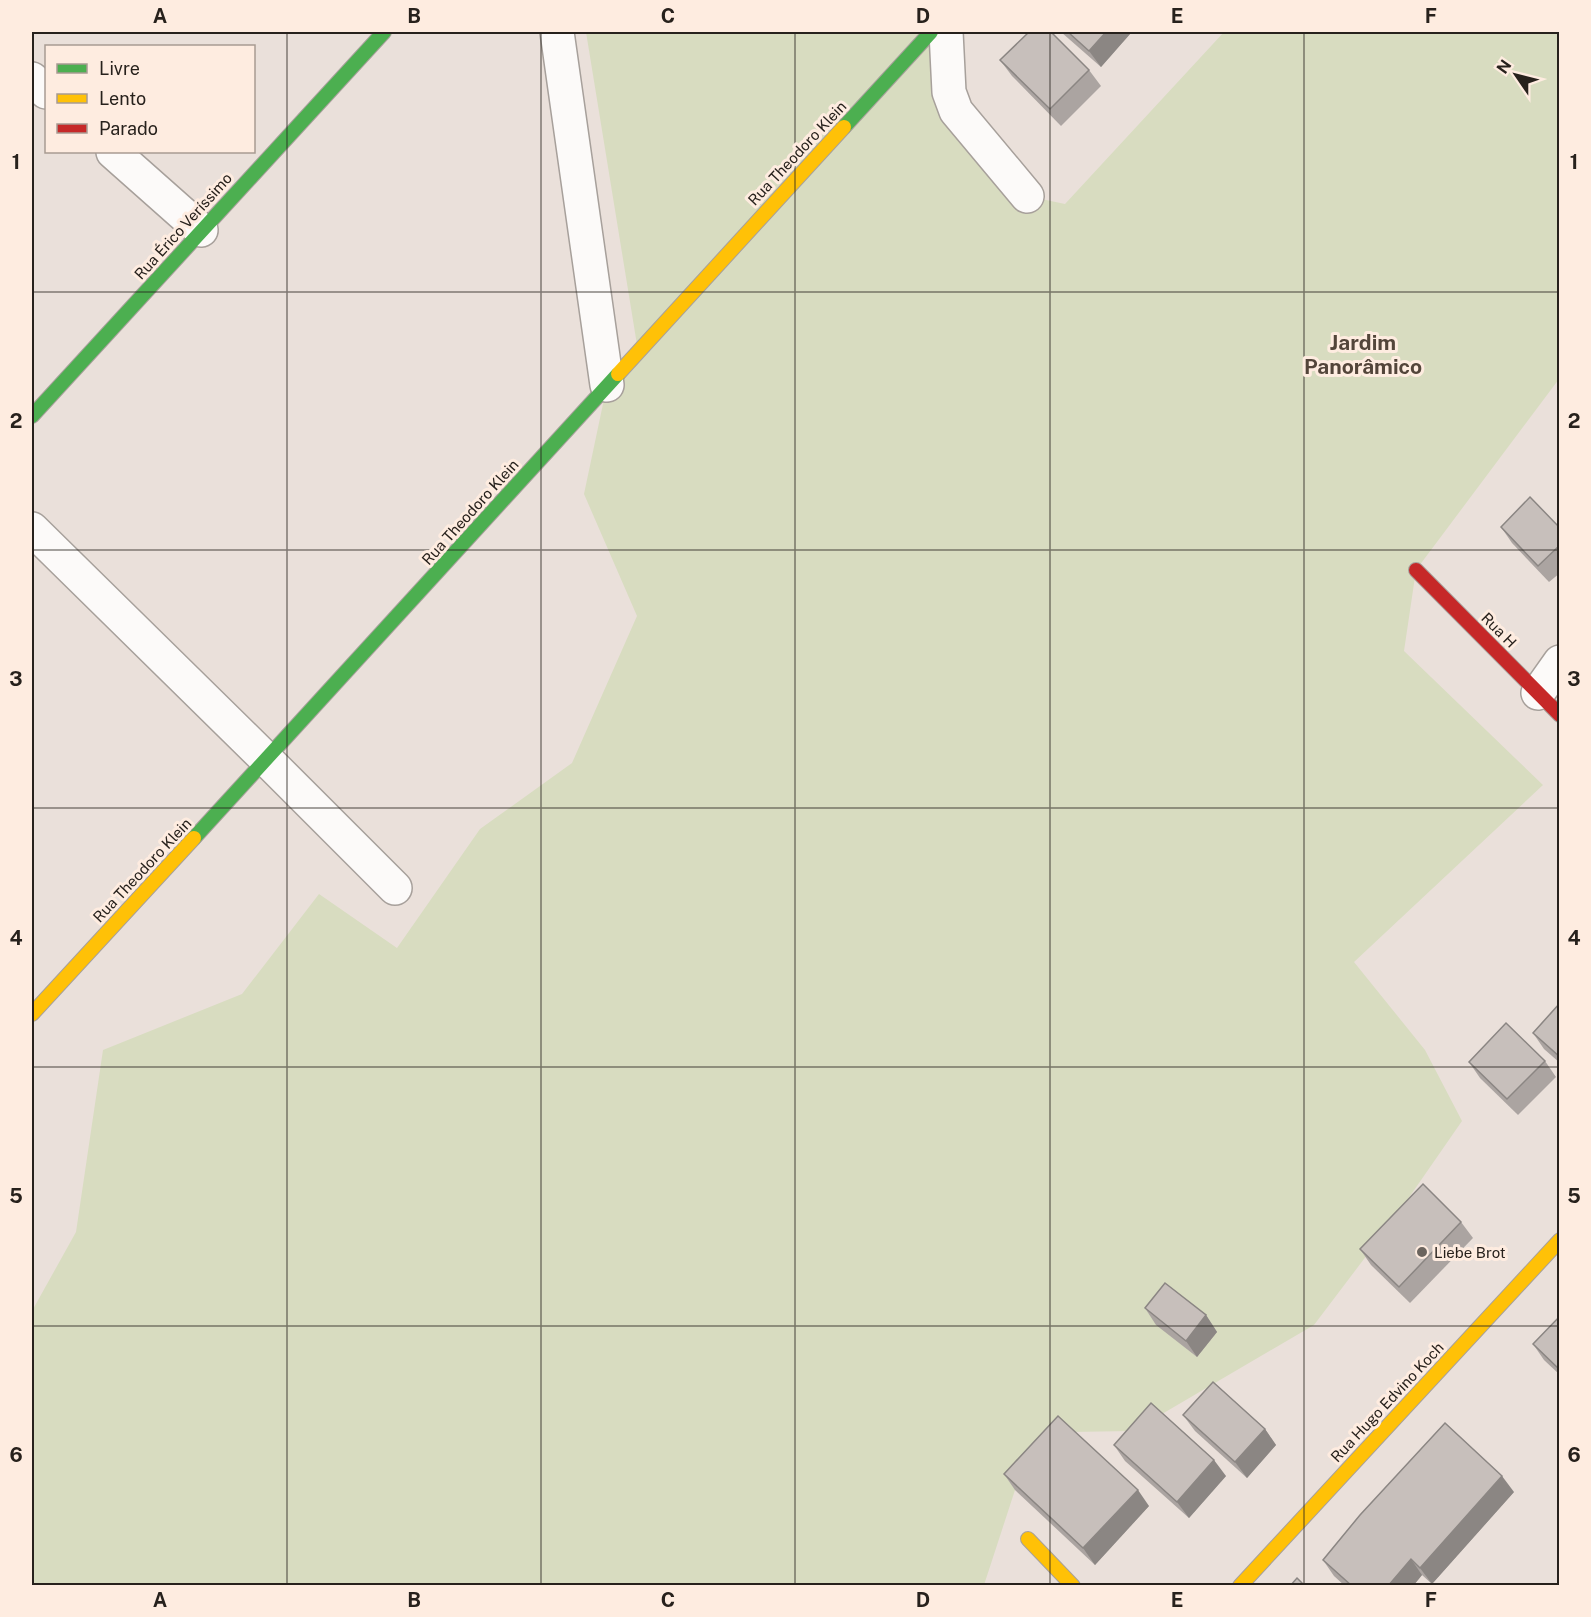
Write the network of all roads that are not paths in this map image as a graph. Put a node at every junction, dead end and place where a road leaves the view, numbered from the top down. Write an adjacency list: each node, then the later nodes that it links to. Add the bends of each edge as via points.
1 (384, 32): 9 (street, Rua Érico Veríssimo)
2 (557, 32): 10 (street)
3 (931, 32): 10 (street, Rua Theodoro Klein)
4 (946, 32): 8 (street, via 949,92 956,111)
5 (32, 79): 6 (street)
6 (45, 91)
7 (114, 153): 9 (street)
8 (1028, 196)
9 (201, 230): 11 (street, Rua Érico Veríssimo)
10 (607, 385): 16 (street, Rua Theodoro Klein)
11 (32, 416)
12 (32, 529): 16 (street)
13 (1416, 570): 15 (street, Rua H)
14 (1560, 662): 15 (street)
15 (1549, 704)
16 (267, 760): 17 (street); 18 (street, Rua Theodoro Klein)
17 (395, 888)
18 (32, 1014)
19 (1560, 1240): 22 (street, Rua Hugo Edvino Koch)
20 (1028, 1539): 21 (street)
21 (1073, 1586)
22 (1240, 1586)

